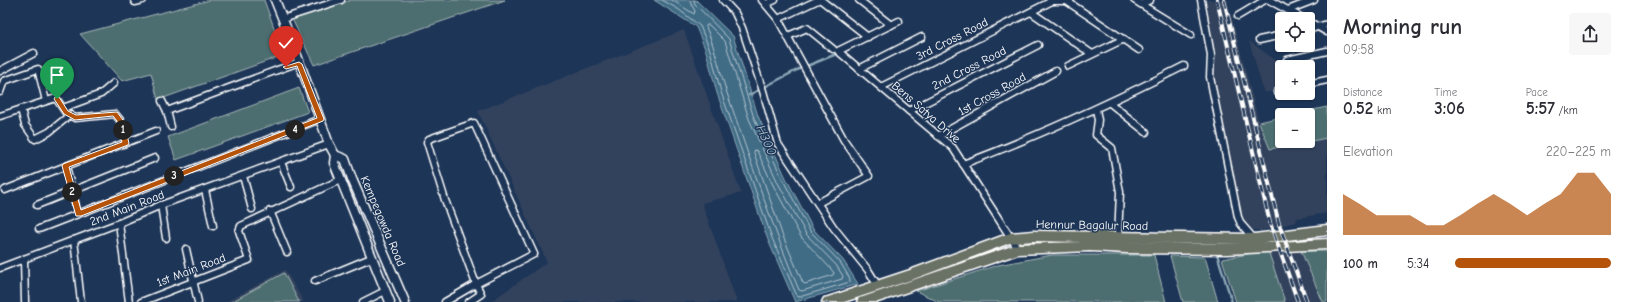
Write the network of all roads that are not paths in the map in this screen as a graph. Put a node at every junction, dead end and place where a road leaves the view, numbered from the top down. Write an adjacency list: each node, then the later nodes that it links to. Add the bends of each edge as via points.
1 (134, 0): 2 (street)
2 (143, 0)
3 (275, 0): 25 (street, Kempegowda Road)
4 (317, 0): 20 (street)
5 (341, 0): 20 (street)
6 (723, 0): 87 (street, via 735,13 742,28 778,144)
7 (775, 0): 18 (street)
8 (819, 0): 26 (street); 36 (street)
9 (859, 0): 29 (street)
10 (1134, 0): 19 (street)
11 (1150, 0): 19 (street)
12 (1201, 0): 100 (street, via 1211,55 1210,77 1238,217)
13 (1265, 0): 24 (street)
14 (1269, 0): 21 (street)
15 (1314, 0): 21 (street)
16 (1051, 1): 17 (street); 22 (street, 3rd Cross Road)
17 (1070, 1): 39 (street)
18 (764, 2): 26 (street)
19 (1140, 4): 34 (street)
20 (320, 7): 25 (street)
21 (1288, 10): 23 (street)
22 (1031, 12): 46 (street); 57 (street, 3rd Cross Road)
23 (1292, 12)
24 (1238, 16)
25 (282, 19): 48 (street, Kempegowda Road)
26 (778, 19): 35 (street)
27 (899, 21): 29 (street, Bens Satya Drive)
28 (1327, 24): 31 (street)
29 (891, 25): 36 (street, Bens Satya Drive)
30 (1315, 25): 31 (street)
31 (1319, 27): 32 (street); 33 (street)
32 (1315, 28)
33 (1327, 32)
34 (1191, 35)
35 (788, 36): 42 (street, via 807,28); 87 (street, via 844,140 869,176)
36 (868, 37): 51 (street, Bens Satya Drive, via 838,51)
37 (922, 37): 51 (street)
38 (1275, 37): 40 (street)
39 (1124, 39): 43 (street); 46 (street)
40 (1259, 40)
41 (1038, 45): 66 (street, 2nd Cross Road)
42 (833, 49)
43 (1139, 50)
44 (1327, 51): 47 (street)
45 (34, 53): 52 (street)
46 (1092, 54): 49 (street)
47 (1287, 60)
48 (299, 63): 65 (street); 69 (street, Kempegowda Road)
49 (1068, 66)
50 (1184, 66): 61 (street)
51 (859, 69): 57 (street, Bens Satya Drive)
52 (0, 71)
53 (1056, 71): 73 (street, 1st Cross Road)
54 (1327, 80): 56 (street)
55 (114, 83): 62 (street, via 101,94)
56 (1315, 83)
57 (881, 88): 66 (street, Bens Satya Drive)
58 (0, 92): 59 (street, via 4,81 38,69)
59 (46, 100): 62 (street, via 56,98); 63 (street)
60 (162, 101): 65 (street)
61 (1110, 103): 64 (street); 72 (street)
62 (63, 108): 67 (street)
63 (22, 109): 67 (street, via 26,126 35,139 42,137); 68 (street)
64 (1096, 109): 79 (street, via 1008,148); 97 (street, via 1096,135 1112,148 1120,192)
65 (167, 111): 70 (street)
66 (909, 111): 73 (street, Bens Satya Drive)
67 (70, 115): 74 (street, via 75,118 115,114 120,120)
68 (0, 116)
69 (320, 119): 75 (street, Kempegowda Road); 92 (street)
70 (171, 127)
71 (156, 131): 74 (street)
72 (1146, 132)
73 (938, 136): 79 (street, Bens Satya Drive, via 953,148)
74 (126, 143): 80 (street)
75 (330, 144): 76 (street, Kempegowda Road); 78 (street, 2nd Main Road)
76 (335, 156): 82 (street, Kempegowda Road, via 334,163); 123 (street, Kempegowda Road, via 345,159)
77 (155, 158): 86 (street)
78 (281, 162): 81 (street, 2nd Main Road); 83 (street)
79 (963, 164): 99 (street, Bens Satya Drive)
80 (66, 166): 84 (street); 86 (street)
81 (244, 176): 85 (street, 2nd Main Road); 90 (street)
82 (340, 180): 91 (street); 107 (street, Kempegowda Road)
83 (291, 186)
84 (5, 190)
85 (205, 190): 89 (street, 2nd Main Road); 94 (street)
86 (72, 191): 88 (street); 92 (street)
87 (818, 203): 113 (street)
88 (37, 205)
89 (161, 205): 93 (street, 2nd Main Road); 98 (street)
90 (252, 209)
91 (270, 211): 106 (street); 110 (street, 1st Main Road, via 241,226 239,231 249,260)
92 (78, 214): 95 (street)
93 (119, 223): 101 (street, 2nd Main Road); 118 (street)
94 (213, 226)
95 (39, 229)
96 (1327, 230): 100 (main road, Hennur Bagalur Road)
97 (1118, 237): 99 (main road, Hennur Bagalur Road); 102 (main road, Hennur Bagalur Road)
98 (166, 238)
99 (1010, 238): 105 (street, Bens Satya Drive); 113 (main road, Hennur Bagalur Road)
100 (1254, 239): 102 (main road, Hennur Bagalur Road)
101 (74, 240): 108 (street, 2nd Main Road); 117 (street)
102 (1184, 244): 103 (main road, Hennur Bagalur Road, via 1227,249); 105 (main road, Hennur Bagalur Road, via 1126,248 1090,246)
103 (1327, 244)
104 (186, 249): 110 (street)
105 (1018, 249): 115 (main road, Hennur Bagalur Road)
106 (287, 252)
107 (370, 258): 111 (street); 114 (street, Kempegowda Road)
108 (24, 259): 109 (street, 2nd Main Road); 116 (street)
109 (0, 268)
110 (193, 281): 119 (street, 1st Main Road); 120 (street)
111 (315, 281)
112 (476, 284): 112 (street, via 427,142 429,139 474,123 534,254); 124 (street); 125 (street, via 482,294)
113 (878, 286): 115 (main road, Hennur Bagalur Road)
114 (385, 291): 121 (street); 122 (street, Kempegowda Road)
115 (867, 297): 126 (main road)
116 (25, 302)
117 (81, 302)
118 (129, 302)
119 (141, 302)
120 (198, 302)
121 (363, 302)
122 (390, 302)
123 (405, 302)
124 (445, 302)
125 (469, 302)
126 (828, 302)

